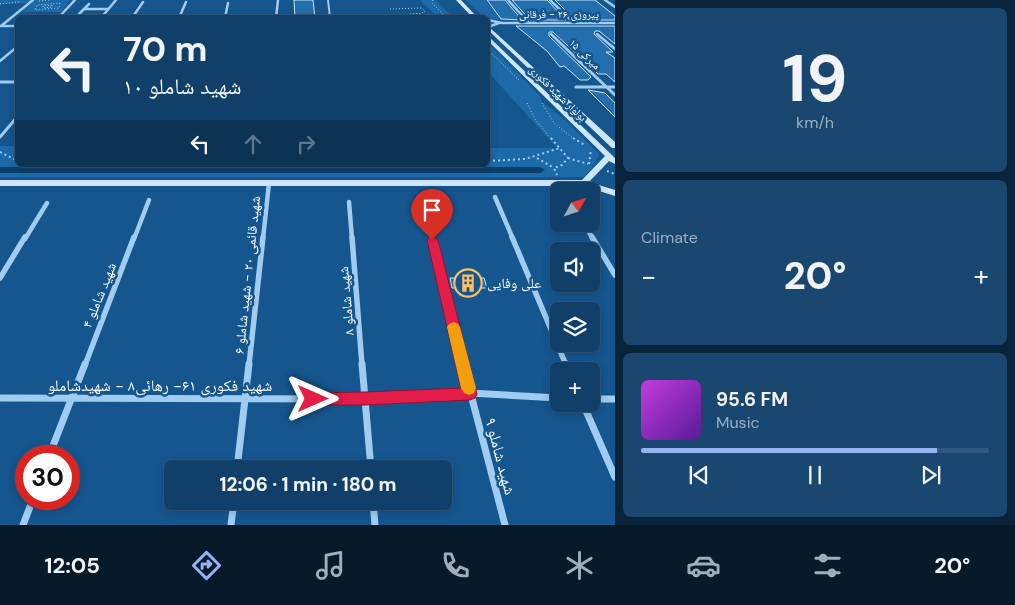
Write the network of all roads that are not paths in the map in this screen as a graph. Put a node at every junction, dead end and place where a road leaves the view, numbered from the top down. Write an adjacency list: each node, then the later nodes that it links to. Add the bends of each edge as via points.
1 (33, 0): 33 (street)
2 (75, 0): 18 (street)
3 (116, 0): 17 (street)
4 (278, 0): 24 (street)
5 (328, 0): 25 (lane)
6 (458, 0): 27 (main road)
7 (508, 0): 30 (street)
8 (550, 0): 31 (street)
9 (605, 0): 15 (street)
10 (143, 2): 21 (street)
11 (186, 2): 22 (street)
12 (228, 3): 23 (street)
13 (89, 4): 16 (street)
14 (454, 6): 26 (main road)
15 (615, 7)
16 (85, 9): 17 (street); 19 (street)
17 (108, 9): 20 (street)
18 (61, 15)
19 (78, 15)
20 (103, 15)
21 (134, 15)
22 (180, 15)
23 (225, 15)
24 (276, 15)
25 (330, 15)
26 (463, 15)
27 (474, 15)
28 (490, 20): 29 (street)
29 (502, 23): 30 (street, پیروزی ۲۶ - فرقانی); 35 (street)
30 (529, 23): 31 (street, پیروزی ۲۶ - فرقانی)
31 (575, 23): 32 (street, پیروزی ۲۶ - فرقانی)
32 (615, 23)
33 (1, 26): 34 (street)
34 (15, 26)
35 (490, 26)
36 (490, 29): 51 (main road, بولوار شهید فکوری)
37 (551, 34): 46 (street, میرکی ۱۵)
38 (597, 34): 41 (street)
39 (490, 40): 52 (main road, بولوار شهید فکوری)
40 (15, 49): 42 (street)
41 (615, 49)
42 (0, 62)
43 (0, 82): 44 (street)
44 (15, 82)
45 (576, 87): 46 (street)
46 (607, 87): 47 (street); 48 (street, میرکی ۱۵)
47 (615, 87)
48 (615, 95)
49 (15, 120): 50 (street)
50 (0, 137)
51 (615, 146)
52 (612, 159): 53 (main road)
53 (585, 182)
54 (0, 183): 55 (main road)
55 (269, 183): 56 (main road); 72 (street, شهید قائمی ۲۰ - شهید شاملو ۶)
56 (550, 183)
57 (600, 188): 58 (main road)
58 (615, 193)
59 (494, 197): 67 (street)
60 (149, 200): 70 (street, شهید شاملو ۴)
61 (423, 201): 68 (street, شهید شاملو ۹)
62 (349, 202): 73 (street, شهید شاملو ۸)
63 (47, 203): 66 (street)
64 (589, 232): 65 (street)
65 (615, 275)
66 (0, 278)
67 (565, 362)
68 (470, 394): 71 (street, شهید فکوری ۶۱- رهائی۸ - شهیدشاملو); 73 (street, شهید فکوری ۶۱- رهائی۸ - شهیدشاملو); 87 (street, شهید شاملو ۹)
69 (0, 398): 70 (street, شهید فکوری ۶۱- رهائی۸ - شهیدشاملو)
70 (70, 398): 72 (street, شهید فکوری ۶۱- رهائی۸ - شهیدشاملو); 77 (street, شهید شاملو ۴)
71 (550, 398)
72 (245, 399): 73 (street, شهید فکوری ۶۱- رهائی۸ - شهیدشاملو); 78 (street, شهید قائمی ۲۰ - شهید شاملو ۶)
73 (365, 399): 79 (street, شهید شاملو ۸)
74 (600, 399): 75 (street)
75 (615, 399)
76 (586, 412): 80 (street)
77 (53, 445)
78 (238, 460)
79 (370, 460)
80 (615, 477)
81 (29, 510): 84 (street)
82 (233, 510): 85 (street)
83 (374, 510): 86 (street)
84 (23, 525)
85 (231, 525)
86 (375, 525)
87 (505, 525)

